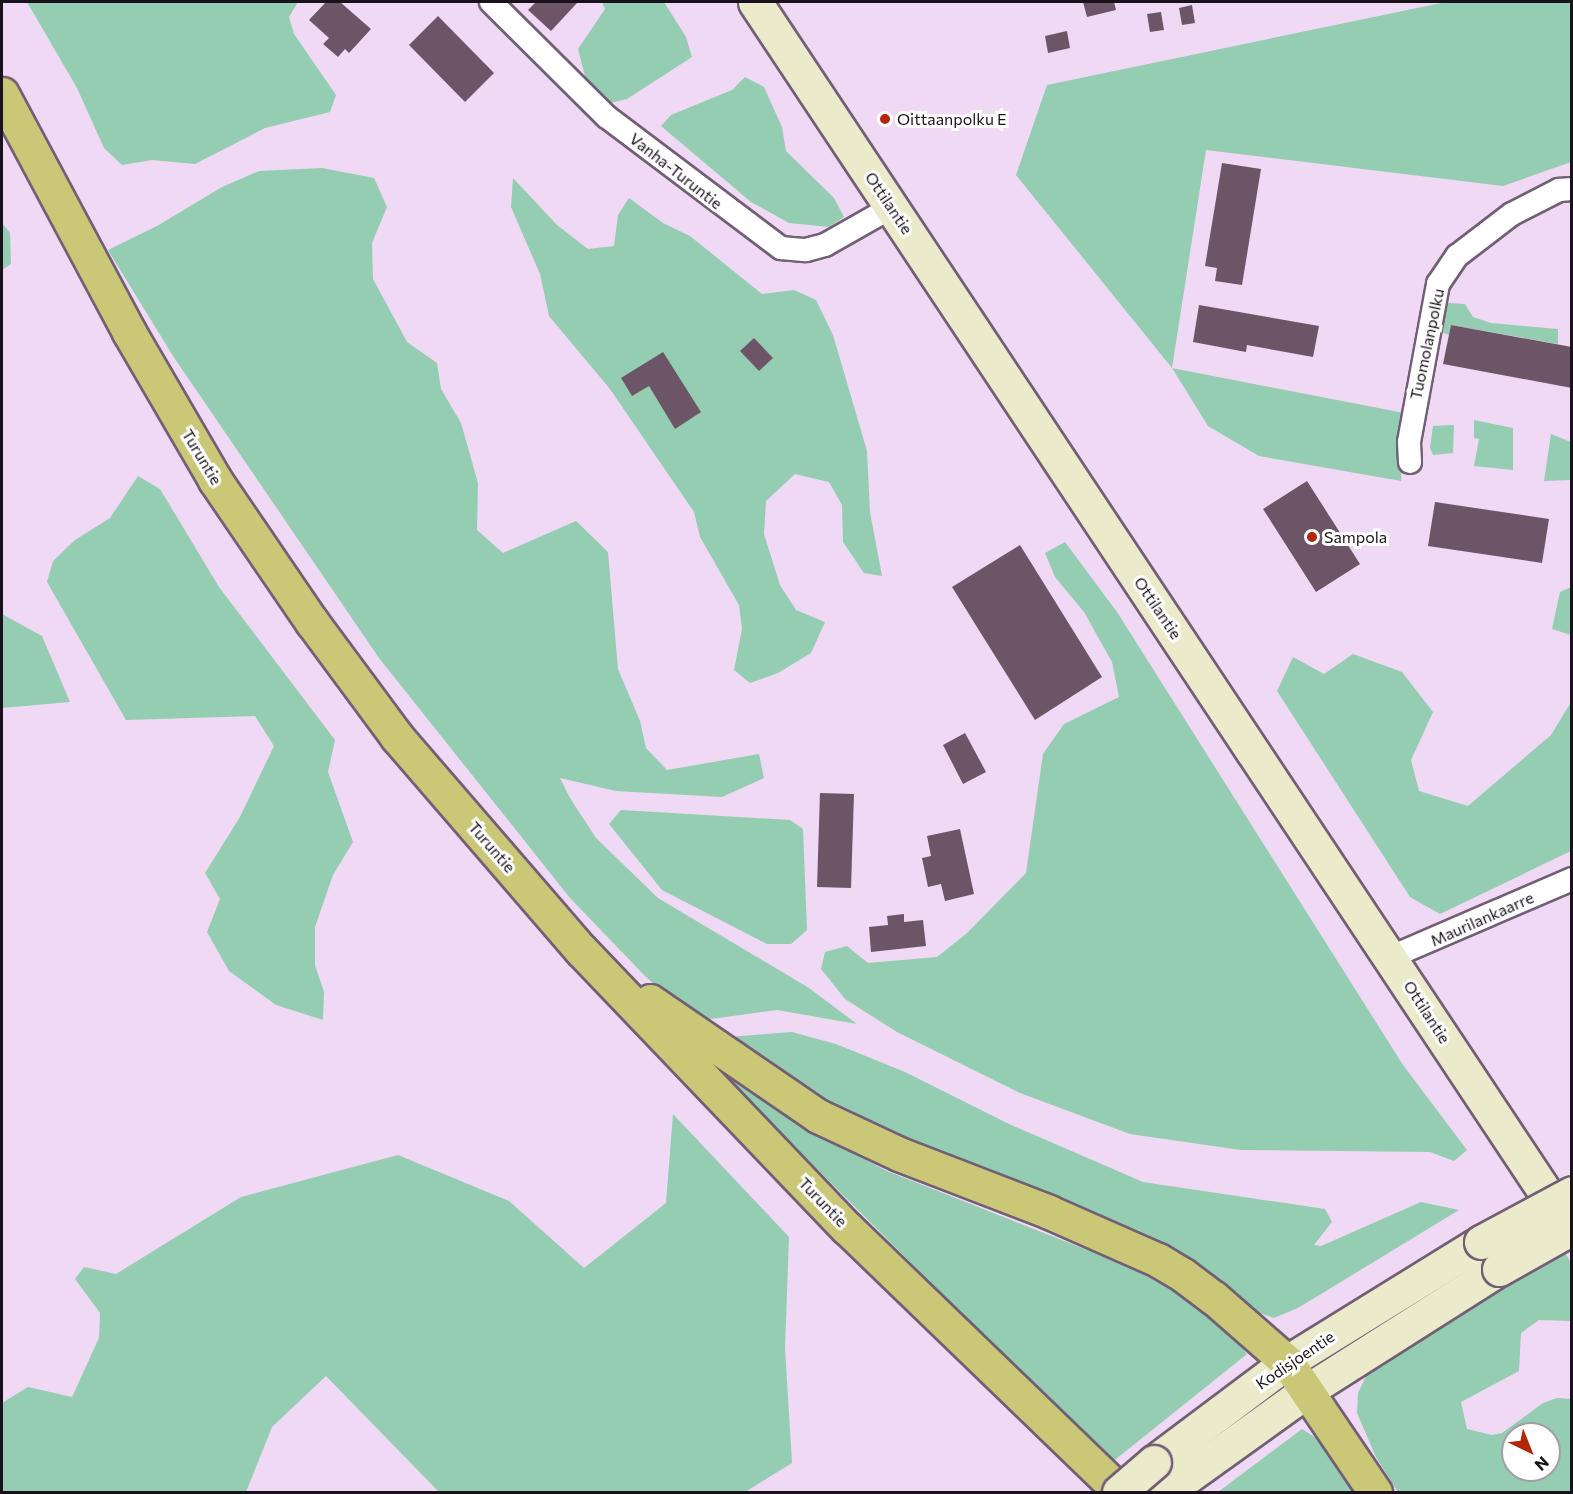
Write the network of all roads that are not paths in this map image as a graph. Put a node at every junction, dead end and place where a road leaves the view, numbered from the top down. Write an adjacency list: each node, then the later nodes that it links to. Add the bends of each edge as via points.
1 (491, 2): 5 (street, Vanha-Turuntie, via 607,117 781,248 806,250 825,245)
2 (754, 2): 5 (main road, Ottilantie)
3 (2, 94): 8 (highway, Turuntie, via 129,332 215,480 397,737)
4 (1572, 189): 6 (street, Tuomolanpolku, via 1558,190 1512,214 1457,256 1438,284 1410,431)
5 (892, 207): 9 (main road, Ottilantie)
6 (1410, 462)
7 (1572, 879): 9 (street, Maurilankaarre)
8 (581, 950): 11 (highway, via 734,1062 818,1116 899,1154 1049,1212 1158,1260 1214,1298); 14 (highway, Turuntie, via 847,1228)
9 (1391, 957): 10 (main road, Ottilantie)
10 (1569, 1217): 11 (main road, Kodisjoentie, bridge, via 1481,1242); 12 (main road, Kodisjoentie, bridge, via 1499,1269)
11 (1287, 1362): 12 (highway); 13 (main road, Kodisjoentie)
12 (1308, 1390): 13 (main road, Kodisjoentie); 15 (highway)
13 (1166, 1479): 14 (main road, Kodisjoentie, bridge)
14 (1120, 1492)
15 (1375, 1492)

